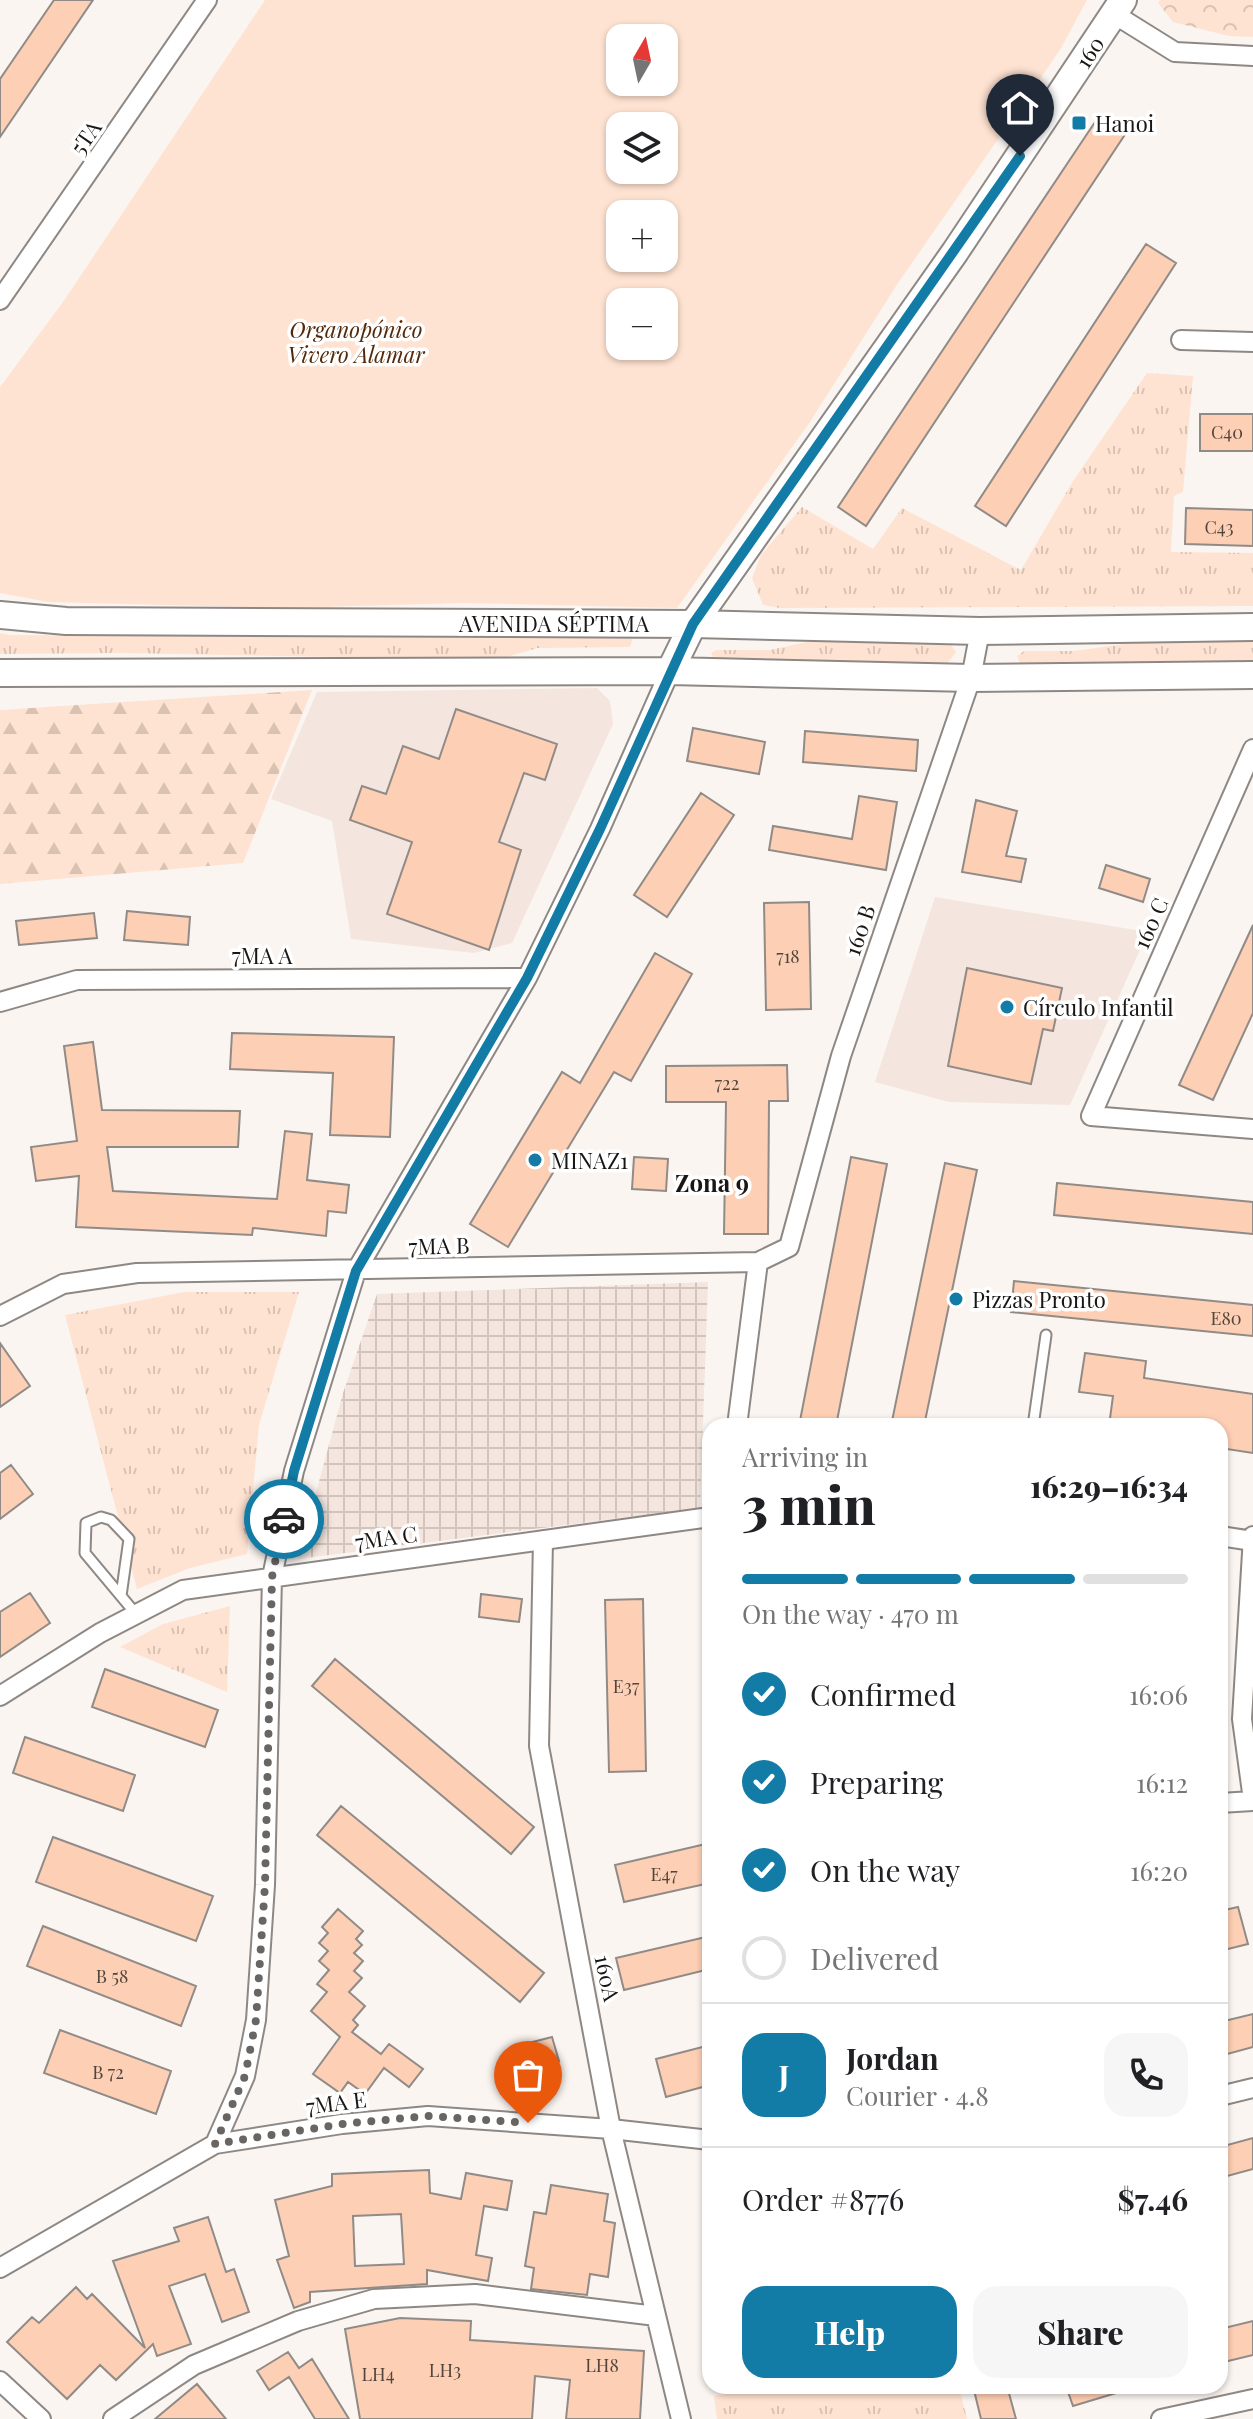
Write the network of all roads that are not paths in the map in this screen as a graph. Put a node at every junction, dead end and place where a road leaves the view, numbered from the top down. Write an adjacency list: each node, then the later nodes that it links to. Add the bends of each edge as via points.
1 (207, 0): 4 (street, 5TA)
2 (1118, 7): 3 (street, via 1175,52); 8 (main road, 160, via 955,252)
3 (1253, 56)
4 (0, 300)
5 (1181, 340): 6 (street)
6 (1253, 342)
7 (0, 615): 8 (main road, AVENIDA SÉPTIMA, via 66,621)
8 (693, 624): 10 (main road, AVENIDA SÉPTIMA); 11 (main road, 160)
9 (1253, 627): 10 (main road, AVENIDA SÉPTIMA)
10 (980, 631): 14 (street, 160 B)
11 (670, 671): 12 (main road); 14 (main road); 16 (street, 160)
12 (0, 673)
13 (1253, 675): 14 (main road)
14 (971, 678): 19 (street, 160 B, via 841,1056)
15 (1253, 749): 18 (street, 160 C, via 1091,1116)
16 (527, 978): 17 (street, 7MA A, via 77,980); 21 (street, 160)
17 (0, 1002)
18 (1253, 1129)
19 (789, 1247): 20 (street, 7MA B)
20 (758, 1262): 21 (street, 7MA B); 24 (street)
21 (356, 1271): 22 (street, 7MA B, via 137,1273 63,1284); 30 (street, 160, via 294,1471)
22 (0, 1316)
23 (1046, 1335): 25 (lane)
24 (738, 1418)
25 (1034, 1418)
26 (702, 1518): 29 (street, 7MA C)
27 (1228, 1537): 28 (street)
28 (1253, 1539): 34 (street, via 1242,1719)
29 (543, 1540): 30 (street, 7MA C); 38 (street, 160A, via 539,1746)
30 (272, 1577): 32 (street, 7MA C, via 183,1590); 40 (street, 160, via 265,1885 256,2020 245,2076)
31 (121, 1596): 31 (lane, via 85,1553 86,1523 101,1517 129,1539); 32 (lane)
32 (136, 1614): 33 (street, 7MA C)
33 (0, 1696)
34 (1253, 1800): 35 (street)
35 (1228, 1802)
36 (1253, 2088): 37 (street)
37 (1228, 2094)
38 (611, 2129): 39 (street, 7MA E); 40 (street, 7MA E, via 428,2116); 42 (street, 160A)
39 (702, 2139)
40 (215, 2144): 41 (street, 7MA E)
41 (0, 2268)
42 (656, 2316): 47 (street, via 475,2294 374,2299 298,2321 194,2365); 48 (street, 160A)
43 (0, 2381): 46 (street)
44 (1253, 2399): 45 (street)
45 (1226, 2412): 49 (street)
46 (41, 2419)
47 (113, 2419)
48 (681, 2419)
49 (1161, 2419)

